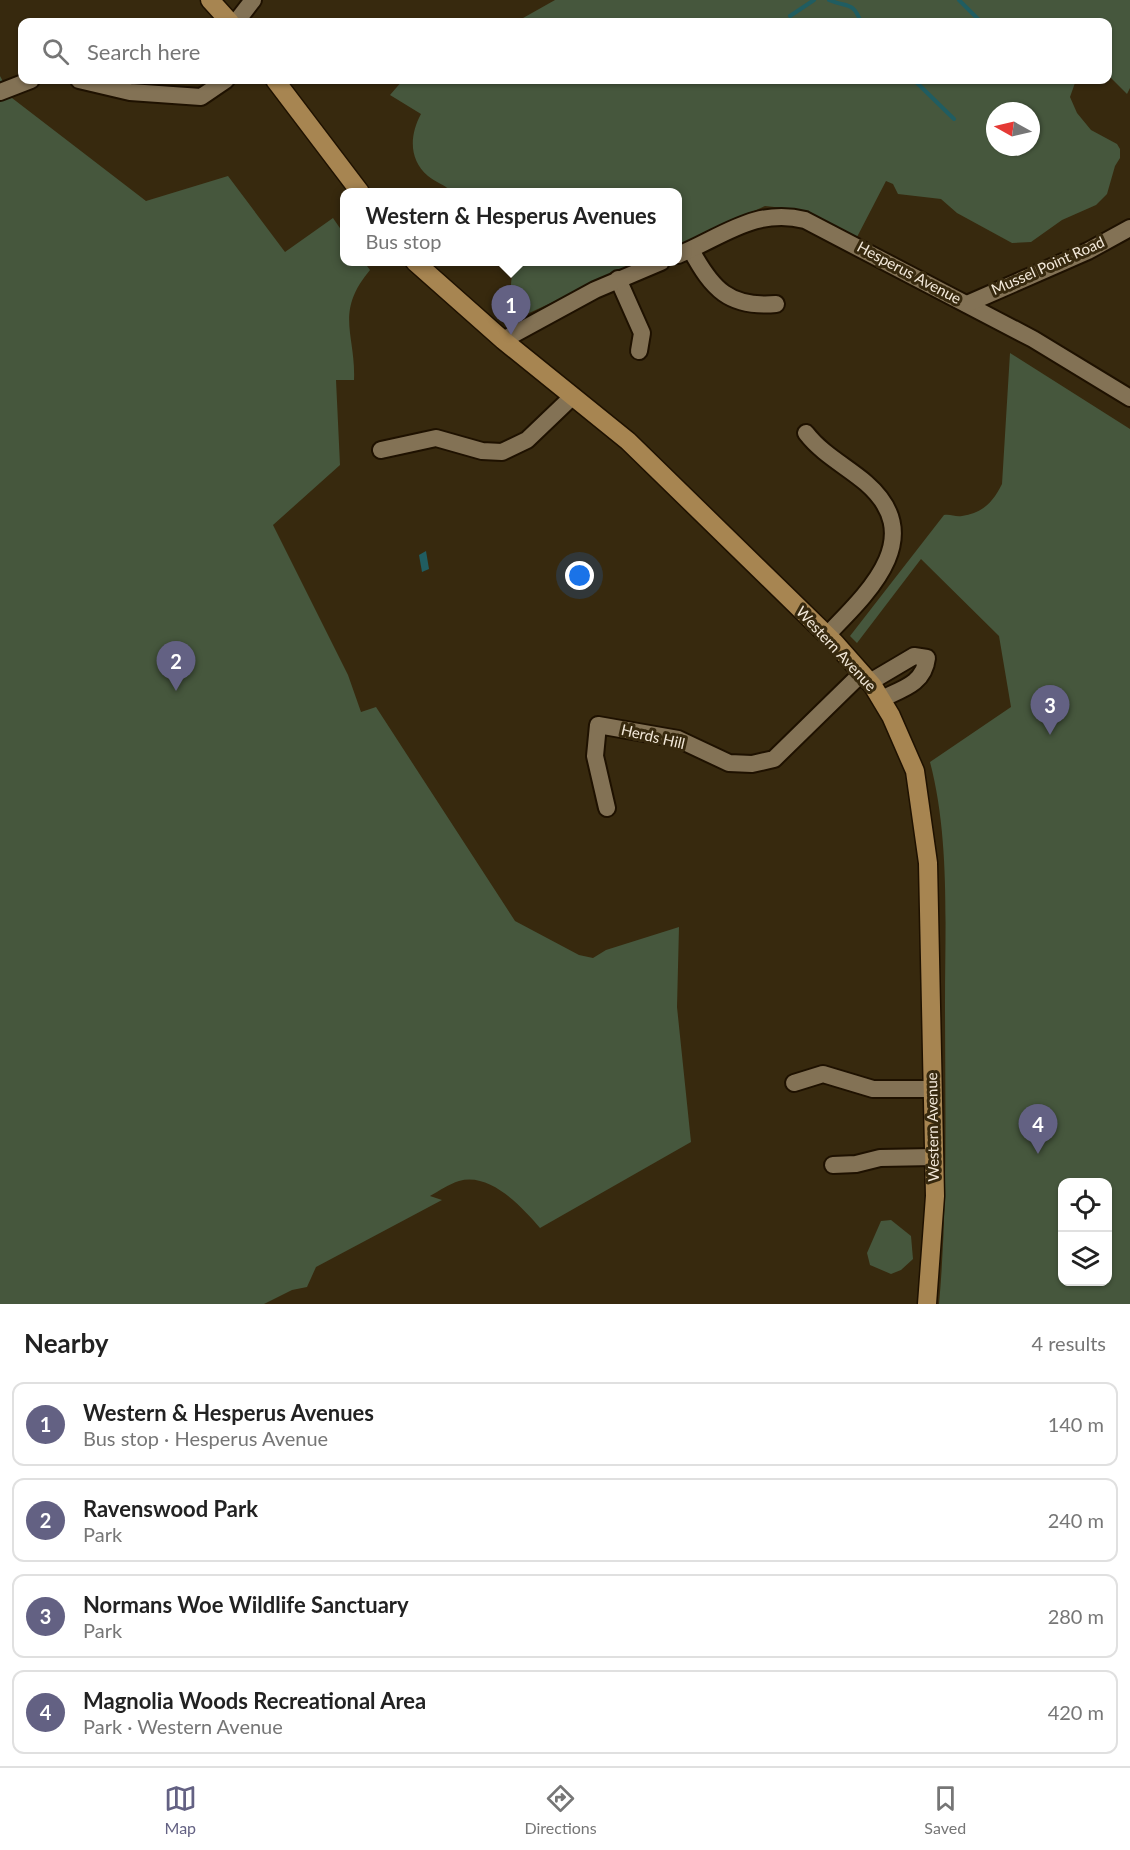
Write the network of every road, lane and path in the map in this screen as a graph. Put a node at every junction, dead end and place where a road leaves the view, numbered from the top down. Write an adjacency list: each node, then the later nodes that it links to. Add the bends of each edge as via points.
1 (210, 0): 3 (main road)
2 (253, 0): 4 (street)
3 (226, 18)
4 (239, 18)
5 (21, 84): 9 (street)
6 (96, 84): 7 (street, via 130,92 201,97)
7 (219, 84)
8 (278, 84): 10 (main road)
9 (0, 92)
10 (357, 188)
11 (1130, 228): 17 (street, Mussel Point Road)
12 (684, 252): 16 (street, via 712,285 729,297 746,304); 17 (street, Hesperus Avenue, via 764,216 790,216 826,230)
13 (421, 266): 18 (main road, Western Avenue)
14 (649, 266): 15 (street)
15 (618, 279): 18 (street); 19 (street, via 642,333)
16 (776, 304)
17 (967, 304): 21 (street, Hesperus Avenue)
18 (503, 340): 20 (main road, Western Avenue)
19 (639, 351)
20 (573, 396): 23 (street, via 527,440 502,452 482,451 436,438); 24 (main road, Western Avenue, via 628,441)
21 (1130, 398)
22 (806, 433): 24 (street, via 879,496 894,532 882,569)
23 (381, 450)
24 (827, 635): 25 (main road, Western Avenue)
25 (866, 678): 26 (main road, Western Avenue); 26 (street, via 914,656 927,658 926,672 916,682); 27 (street, Herds Hill, via 774,759 752,764 729,763 678,739 598,725 595,756)
26 (881, 699): 29 (main road, Western Avenue, via 907,748 920,800 928,863)
27 (607, 808)
28 (794, 1083): 29 (street, via 823,1074 873,1089)
29 (932, 1089): 30 (main road, Western Avenue)
30 (934, 1157): 31 (street, via 880,1158); 32 (main road, Western Avenue, via 934,1230)
31 (833, 1165)
32 (927, 1304)

